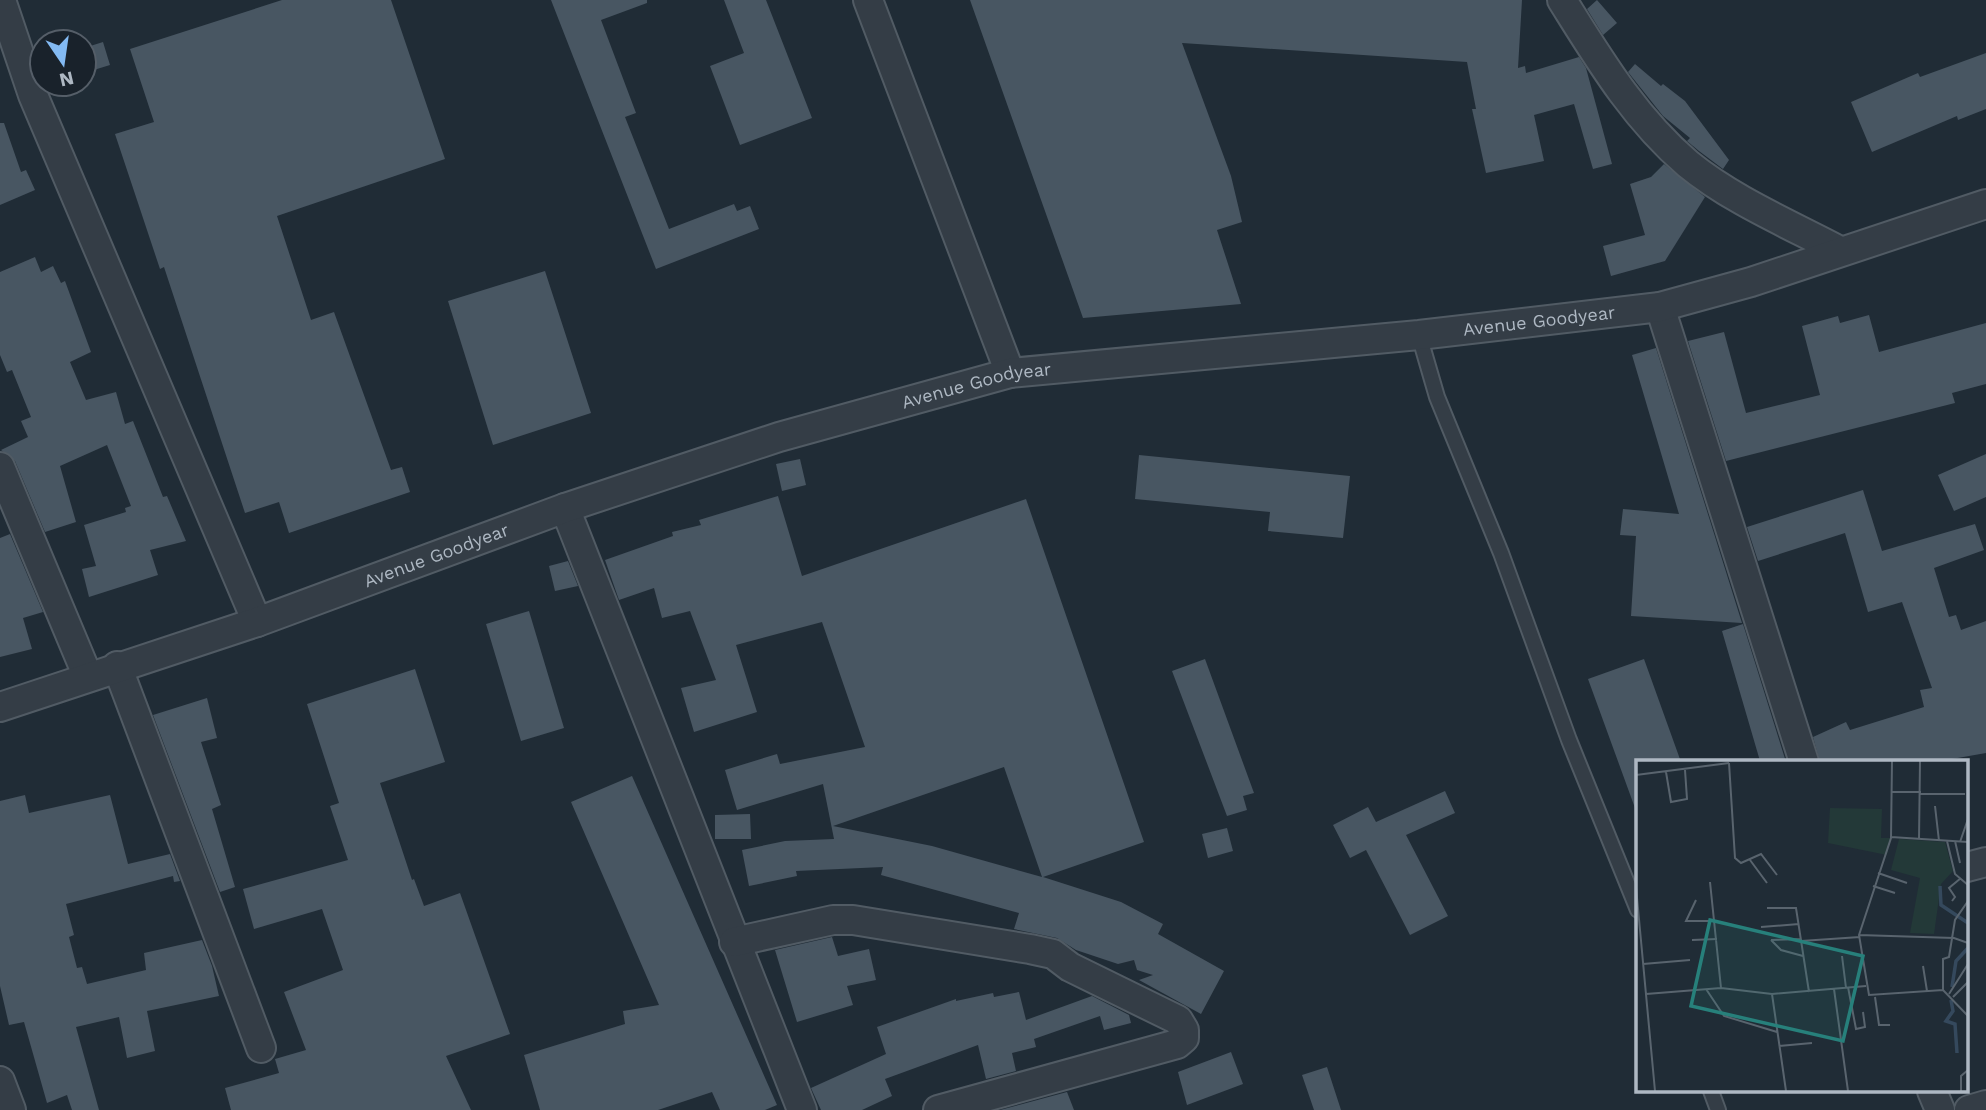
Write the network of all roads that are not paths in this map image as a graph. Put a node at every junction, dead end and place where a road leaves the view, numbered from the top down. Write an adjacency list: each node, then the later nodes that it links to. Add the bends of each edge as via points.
1 (1, 0): 11 (street, via 33,95)
2 (868, 0): 8 (street)
3 (1562, 0): 5 (street, via 1618,90 1688,163 1721,187)
4 (1986, 204): 5 (street, Avenue Goodyear)
5 (1840, 251): 6 (street, Avenue Goodyear)
6 (1660, 307): 7 (street, Avenue Goodyear); 15 (street)
7 (1419, 335): 8 (street, Avenue Goodyear); 18 (lane, via 1437,397 1502,552 1569,740)
8 (1010, 373): 10 (street, Avenue Goodyear, via 779,437)
9 (0, 467): 13 (street)
10 (565, 508): 11 (street, Avenue Goodyear); 19 (street)
11 (257, 622): 12 (street, Avenue Goodyear)
12 (117, 666): 13 (street, Avenue Goodyear); 20 (street)
13 (88, 677): 14 (street, Avenue Goodyear)
14 (0, 707)
15 (1803, 760)
16 (1986, 862): 17 (street)
17 (1968, 867)
18 (1636, 905)
19 (734, 942): 26 (street); 27 (street, via 833,920 853,920 1030,948 1053,954 1070,968 1178,1020 1184,1030 1184,1038 1177,1044)
20 (261, 1048)
21 (0, 1081): 25 (street)
22 (1711, 1092): 28 (lane)
23 (1932, 1092): 29 (street)
24 (1986, 1105): 30 (street)
25 (11, 1110)
26 (802, 1110)
27 (938, 1110)
28 (1718, 1110)
29 (1940, 1110)
30 (1969, 1110)

